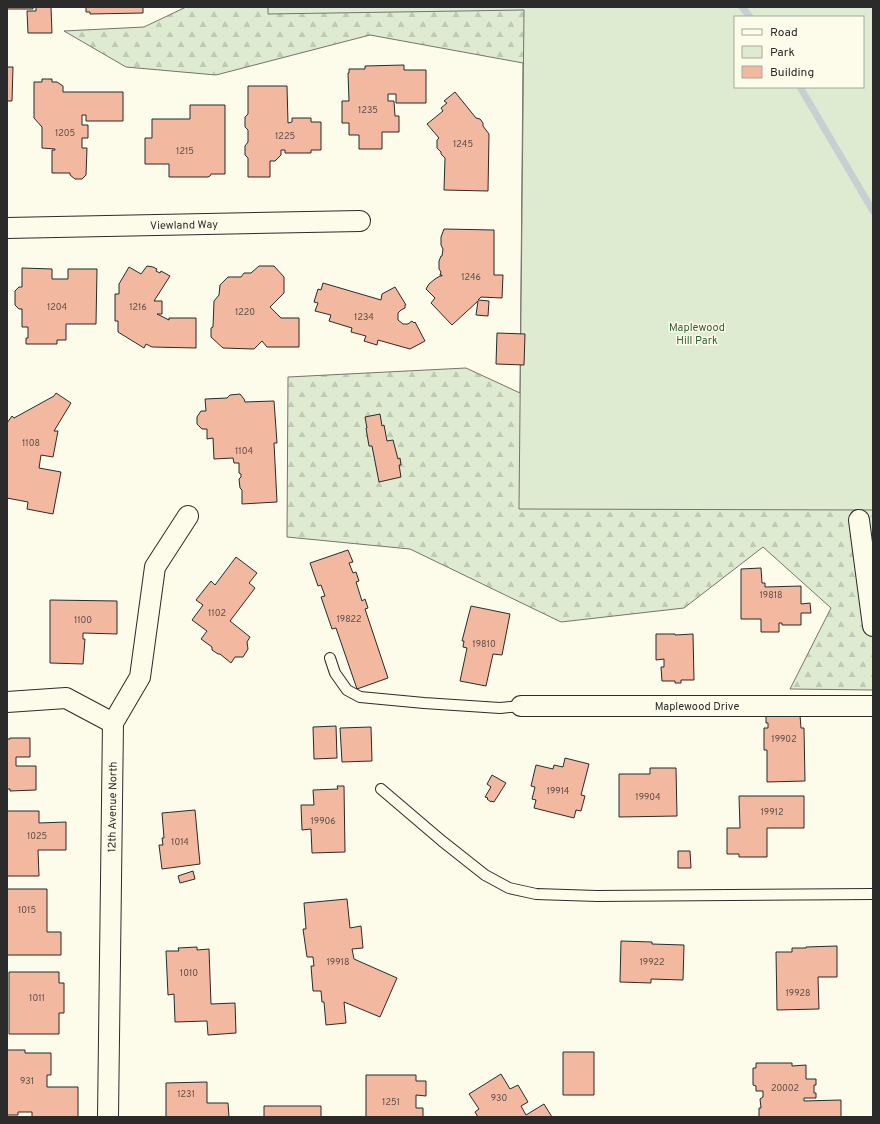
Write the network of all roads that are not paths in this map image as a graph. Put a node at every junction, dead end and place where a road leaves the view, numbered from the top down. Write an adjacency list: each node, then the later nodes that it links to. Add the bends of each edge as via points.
1 (360, 221): 2 (street, Viewland Way)
2 (7, 228)
3 (188, 516): 10 (street, 12th Avenue North, via 155,568 140,677)
4 (859, 520): 5 (street)
5 (873, 626)
6 (330, 658): 8 (lane, via 335,673 347,690 360,697 500,708)
7 (7, 702): 10 (street, via 66,698)
8 (521, 706): 9 (street, Maplewood Drive)
9 (873, 706)
10 (113, 723): 13 (street, 12th Avenue North)
11 (381, 789): 12 (lane, via 485,875 509,888 536,894)
12 (873, 894)
13 (108, 1117)

